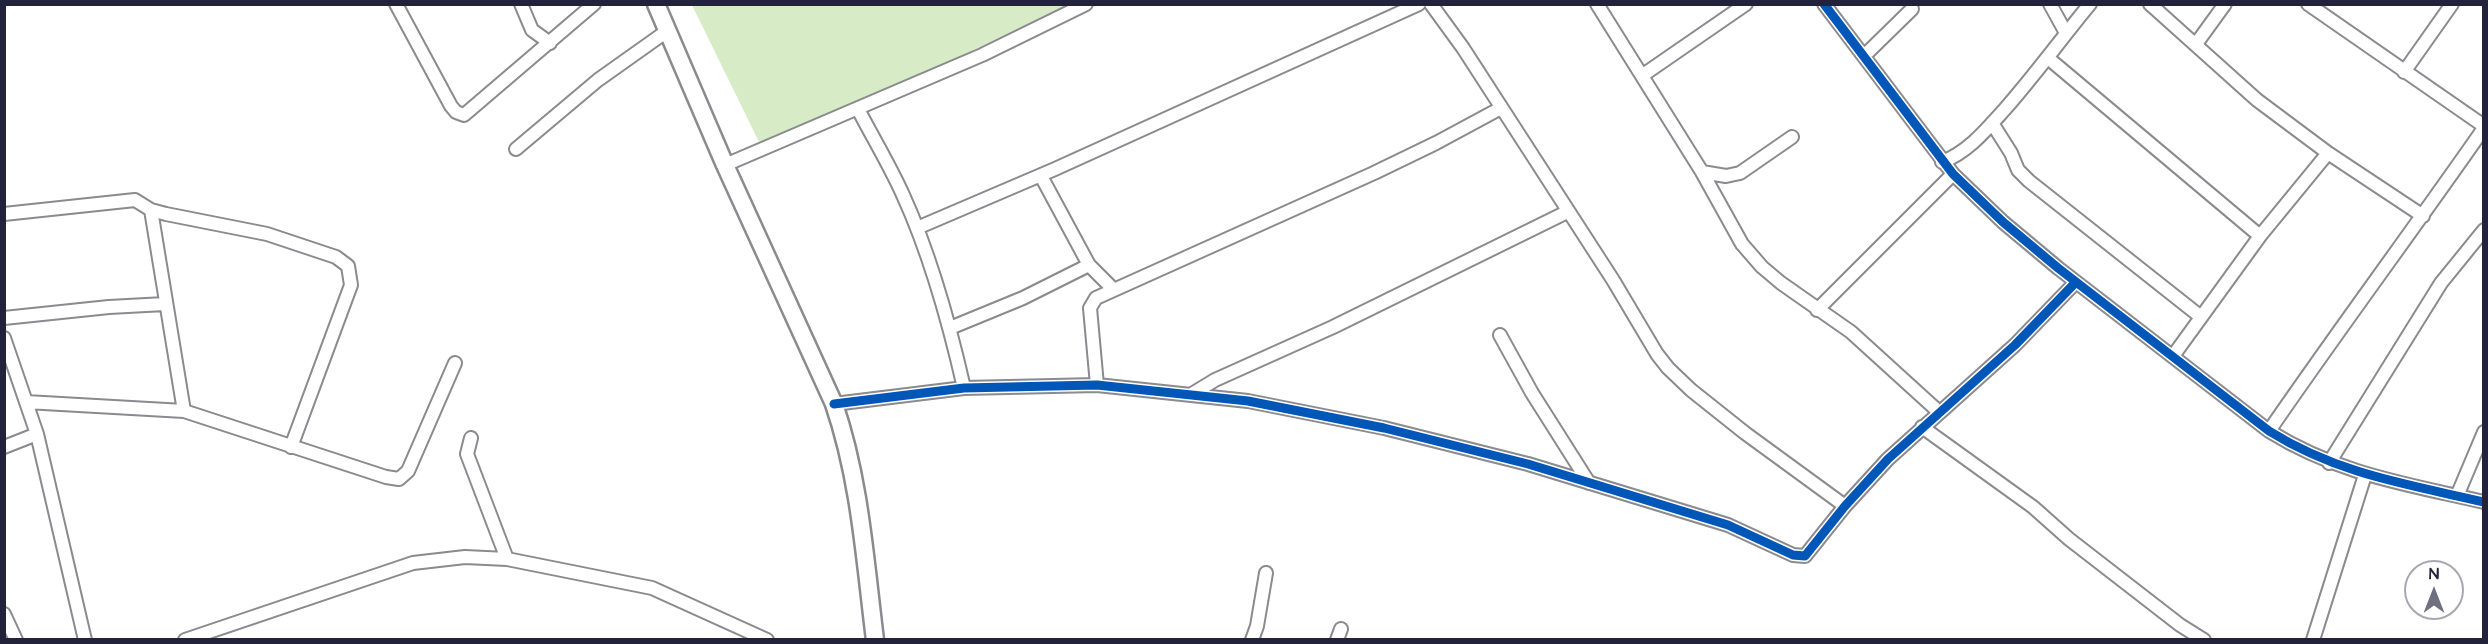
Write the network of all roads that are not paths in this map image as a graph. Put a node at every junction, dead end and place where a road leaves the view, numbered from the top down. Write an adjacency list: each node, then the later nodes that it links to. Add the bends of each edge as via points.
1 (396, 4): 20 (street, via 459,115 464,115)
2 (521, 4): 20 (street, via 532,30)
3 (594, 4): 20 (street)
4 (656, 4): 18 (main road)
5 (1086, 4): 27 (street)
6 (1419, 4): 37 (street)
7 (1431, 4): 26 (street)
8 (1597, 4): 25 (street)
9 (1746, 4): 25 (street)
10 (1824, 4): 22 (street)
11 (2050, 4): 19 (street)
12 (2090, 4): 19 (street)
13 (2150, 4): 21 (street)
14 (2225, 4): 21 (street)
15 (2308, 4): 24 (street)
16 (2452, 4): 24 (street)
17 (1912, 9): 22 (street)
18 (668, 31): 31 (street, via 598,80); 34 (main road)
19 (2066, 33): 23 (street)
20 (550, 43)
21 (2196, 44): 32 (street, via 2257,100)
22 (1864, 57): 33 (street)
23 (2048, 58): 28 (street); 44 (street)
24 (2404, 72): 29 (street)
25 (1643, 75): 35 (street)
26 (1500, 108): 39 (street); 47 (street, via 1374,173)
27 (858, 109): 34 (street); 42 (street)
28 (1992, 123): 33 (street, via 1961,152); 50 (street, via 2018,170 2029,181)
29 (2484, 127): 41 (street)
30 (1792, 137): 35 (street, via 1740,173 1726,176)
31 (516, 149)
32 (2328, 153): 41 (street); 44 (street)
33 (1942, 162): 36 (street)
34 (725, 165): 61 (main road)
35 (1702, 172): 49 (street, via 1742,244 1768,272)
36 (1953, 174): 46 (street, via 2003,222); 49 (street)
37 (1041, 176): 42 (street); 45 (street)
38 (151, 210): 40 (street, via 135,200); 48 (street); 70 (street, via 267,234 336,257 348,266 351,285)
39 (1568, 212): 59 (street); 76 (street, via 1668,368 1727,418)
40 (4, 214)
41 (2423, 216): 65 (street)
42 (917, 228): 52 (street)
43 (2484, 230): 71 (street, via 2441,283)
44 (2260, 236): 50 (street)
45 (1089, 265): 47 (street); 52 (street)
46 (2076, 282): 55 (street); 63 (street, via 2015,345)
47 (1113, 289): 57 (street, via 1096,298 1090,308)
48 (165, 304): 51 (street); 62 (street)
49 (1817, 310): 63 (street, via 1851,332)
50 (2201, 317): 55 (street)
51 (4, 318)
52 (950, 328): 58 (street)
53 (1500, 335): 73 (street)
54 (4, 338): 60 (street)
55 (2173, 356): 65 (street)
56 (455, 363): 70 (street, via 408,471 399,478)
57 (1097, 385): 58 (street); 59 (street)
58 (964, 388): 61 (street)
59 (1192, 394): 73 (street, via 1248,400 1384,428)
60 (27, 402): 62 (street); 67 (street)
61 (834, 404): 84 (main road, via 855,479)
62 (184, 411): 70 (street)
63 (1939, 412): 64 (street)
64 (1922, 427): 76 (street); 86 (street, via 2033,507 2180,625)
65 (2269, 431): 71 (street)
66 (2484, 432): 74 (street)
67 (37, 434): 69 (street); 81 (street)
68 (471, 438): 77 (street, via 467,454)
69 (4, 447)
70 (291, 447)
71 (2329, 463): 72 (street)
72 (2365, 475): 74 (street); 87 (street)
73 (1589, 483): 76 (street, via 1728,525 1800,556 1812,550)
74 (2457, 496): 75 (street)
75 (2484, 502)
76 (1845, 506)
77 (507, 559): 82 (street, via 465,557 413,563); 83 (street, via 651,588)
78 (1266, 573): 85 (street)
79 (4, 614): 80 (street)
80 (16, 639)
81 (85, 639)
82 (185, 639)
83 (767, 639)
84 (875, 639)
85 (1252, 639)
86 (2204, 639)
87 (2313, 639)

